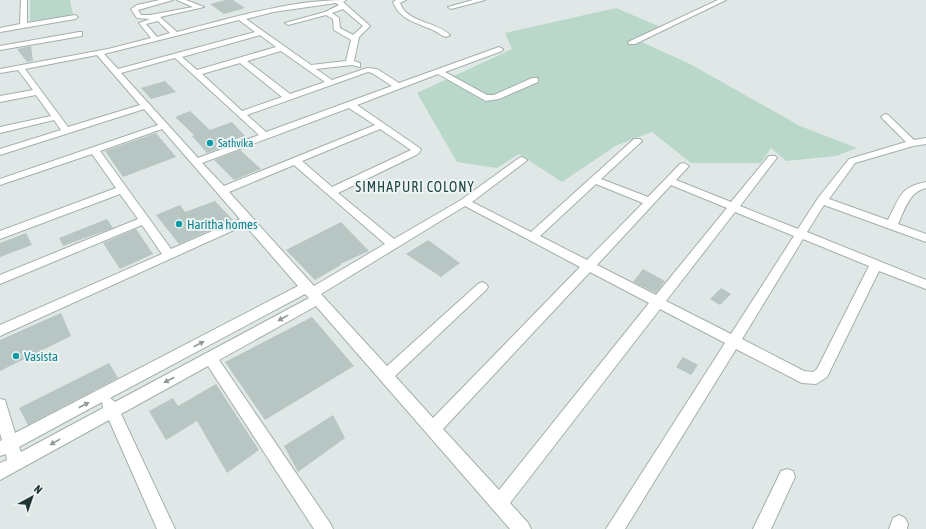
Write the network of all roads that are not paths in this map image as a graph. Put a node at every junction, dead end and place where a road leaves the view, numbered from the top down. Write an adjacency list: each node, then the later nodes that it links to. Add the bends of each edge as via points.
1 (24, 0): 15 (street)
2 (170, 0): 11 (street, via 134,9 140,17)
3 (180, 0): 11 (street)
4 (203, 0): 11 (street)
5 (403, 0): 20 (street, via 396,2 399,10)
6 (482, 0): 9 (street)
7 (723, 0): 23 (street)
8 (341, 2): 10 (street); 13 (street, via 271,7); 22 (street, via 366,26)
9 (451, 7)
10 (327, 13): 14 (street); 22 (street, via 336,18 336,29)
11 (206, 15): 13 (street); 19 (street)
12 (75, 17): 15 (street)
13 (240, 18): 17 (street)
14 (288, 23)
15 (23, 26): 16 (street)
16 (0, 30)
17 (261, 33): 25 (street); 28 (street)
18 (79, 34): 24 (street)
19 (175, 34): 21 (street); 21 (street, via 159,19 142,23)
20 (446, 35)
21 (155, 39): 27 (street)
22 (355, 39): 30 (street)
23 (632, 42)
24 (0, 48)
25 (282, 48): 29 (street); 31 (street)
26 (498, 49): 35 (street)
27 (99, 53): 32 (street); 36 (street)
28 (177, 56): 36 (street); 37 (street)
29 (241, 60): 37 (street); 42 (street)
30 (349, 64): 31 (street); 33 (street, via 354,63)
31 (309, 67): 39 (street)
32 (21, 68): 34 (street); 41 (street)
33 (367, 70): 39 (street); 40 (street, via 374,71)
34 (0, 71)
35 (438, 71): 38 (street, via 486,98 496,97); 40 (street)
36 (116, 72): 45 (street)
37 (196, 73): 46 (street)
38 (535, 80)
39 (330, 82): 42 (street)
40 (398, 86): 44 (street)
41 (38, 92): 43 (street); 47 (street)
42 (288, 97): 46 (street)
43 (0, 99)
44 (350, 104): 49 (street); 53 (street)
45 (145, 106): 50 (street); 52 (street)
46 (241, 114): 53 (street)
47 (56, 117): 51 (street); 52 (street)
48 (885, 117): 56 (street)
49 (382, 125): 61 (street); 70 (street, via 416,151)
50 (163, 126): 57 (street); 62 (street)
51 (0, 130)
52 (66, 131): 58 (street)
53 (265, 136): 62 (street)
54 (637, 141): 64 (street)
55 (926, 141): 56 (street)
56 (912, 143): 71 (street, via 852,161)
57 (94, 150): 66 (street); 68 (street)
58 (0, 152)
59 (772, 158): 74 (street)
60 (522, 160): 72 (street)
61 (295, 161): 69 (street); 70 (street)
62 (195, 162): 69 (street)
63 (684, 166): 65 (street)
64 (594, 180): 73 (street); 80 (street)
65 (670, 181): 73 (street); 74 (street)
66 (0, 182)
67 (926, 185): 77 (street, via 908,192)
68 (122, 189): 75 (street); 79 (street)
69 (221, 191): 76 (street)
70 (331, 192): 82 (street)
71 (822, 200): 77 (street); 78 (street)
72 (465, 202): 80 (street); 82 (street)
73 (650, 202): 85 (street)
74 (734, 207): 78 (street); 90 (street)
75 (145, 220): 83 (street); 86 (street)
76 (247, 220): 83 (street); 89 (street)
77 (891, 226): 81 (street)
78 (801, 234): 84 (street); 92 (street)
79 (0, 235)
80 (532, 237): 85 (street)
81 (926, 238)
82 (393, 245): 89 (street)
83 (170, 255): 91 (street)
84 (876, 264): 87 (street); 92 (street, via 822,373 816,378 802,377)
85 (589, 266): 90 (street); 98 (street)
86 (0, 280)
87 (926, 285)
88 (482, 287): 94 (street)
89 (312, 293): 93 (street, one-way to 93); 94 (street); 95 (street, one-way to 89)
90 (658, 302): 92 (street); 103 (street)
91 (0, 331)
92 (733, 341): 107 (street)
93 (210, 358): 97 (street, one-way to 97); 105 (street)
94 (386, 376): 98 (street)
95 (104, 394): 97 (street); 99 (street, one-way to 95)
96 (0, 405): 99 (street)
97 (112, 410): 100 (street, one-way to 100); 104 (street)
98 (433, 430): 103 (street)
99 (6, 446): 100 (street)
100 (16, 463): 101 (street)
101 (0, 472)
102 (787, 477): 108 (street)
103 (499, 503): 106 (street)
104 (162, 528)
105 (324, 529)
106 (522, 529)
107 (615, 529)
108 (762, 529)

